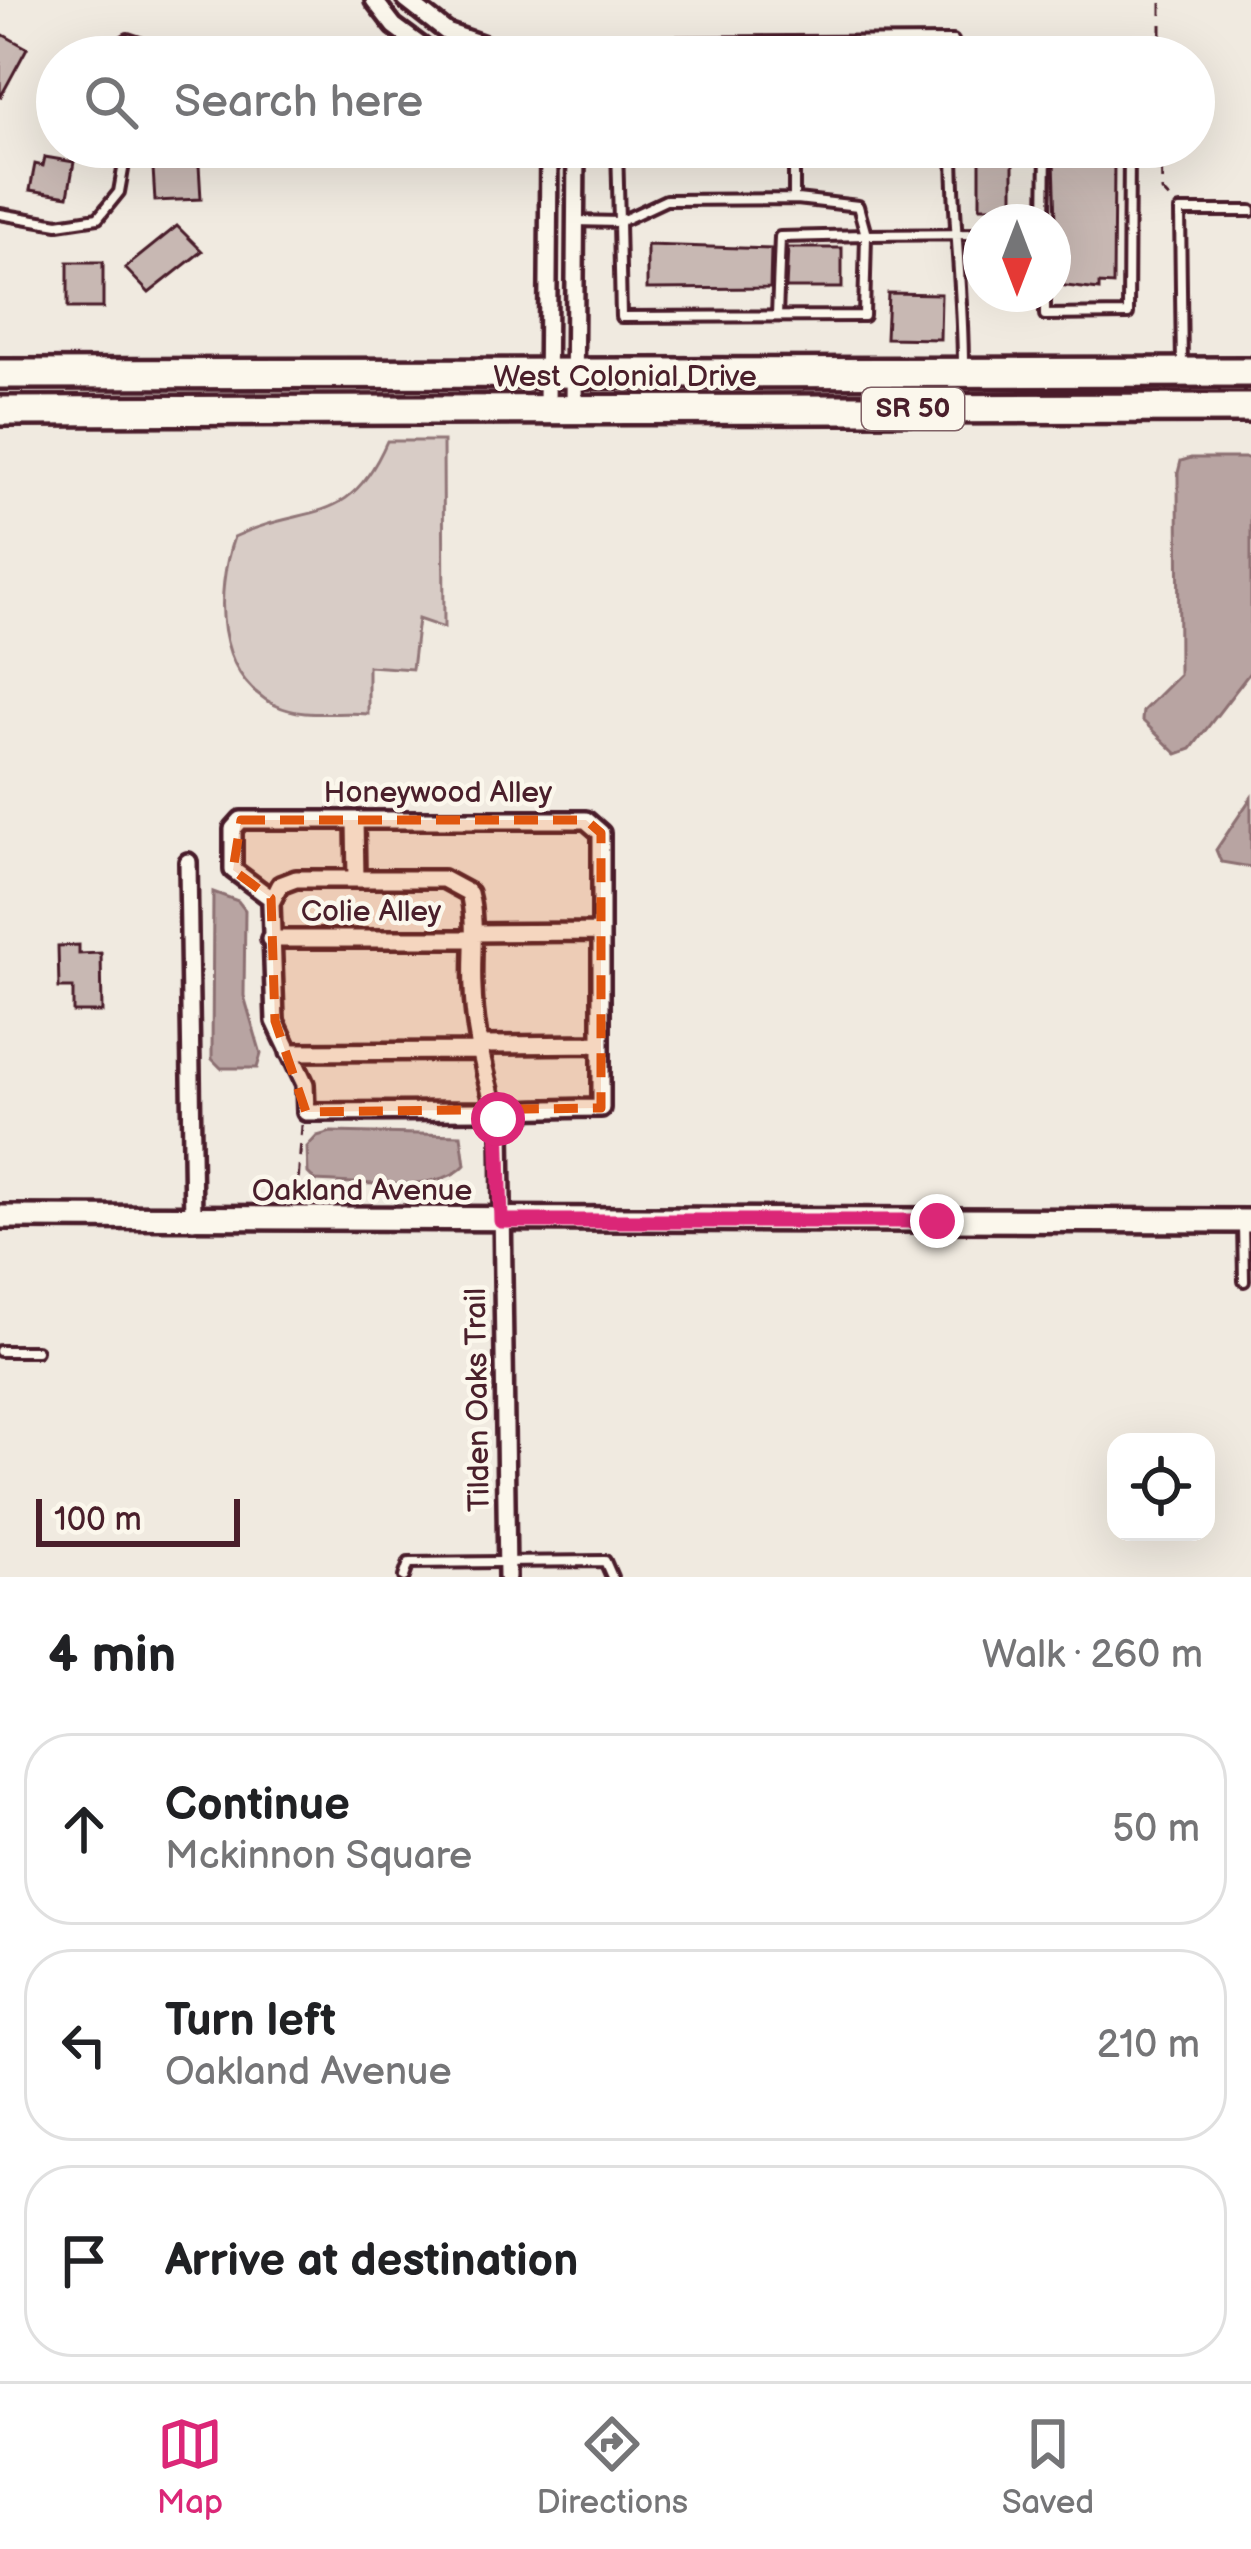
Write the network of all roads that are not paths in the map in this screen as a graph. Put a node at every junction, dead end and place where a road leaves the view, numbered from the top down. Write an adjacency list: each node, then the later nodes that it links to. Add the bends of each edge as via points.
1 (374, 0): 4 (street)
2 (406, 0): 3 (street)
3 (447, 32): 5 (street); 6 (street)
4 (407, 36)
5 (445, 36)
6 (459, 36)
7 (123, 168): 18 (lane, via 119,192 98,218 58,224)
8 (548, 168): 19 (street)
9 (575, 168): 20 (street)
10 (618, 168): 21 (lane)
11 (794, 168): 15 (lane)
12 (953, 168): 23 (lane)
13 (1046, 168): 16 (lane)
14 (1129, 168): 25 (lane, via 1128,314)
15 (794, 199): 21 (lane, via 666,200); 22 (lane, via 858,206)
16 (1045, 204)
17 (1251, 211): 28 (lane, via 1180,211)
18 (0, 214)
19 (547, 220): 20 (street); 31 (street)
20 (574, 220): 21 (lane); 31 (street)
21 (619, 222): 26 (lane, via 620,317)
22 (866, 235): 23 (lane); 26 (lane, via 780,237); 26 (lane, via 863,316)
23 (953, 235): 24 (lane); 27 (lane, via 962,276)
24 (963, 235)
25 (1045, 312)
26 (777, 316)
27 (963, 373): 28 (highway, West Colonial Drive / SR 50); 31 (highway, West Colonial Drive / SR 50)
28 (1182, 373): 29 (highway, West Colonial Drive / SR 50)
29 (1251, 373)
30 (0, 374): 31 (highway, West Colonial Drive / SR 50)
31 (560, 374): 33 (street); 33 (street)
32 (1251, 409): 33 (highway, West Colonial Drive / SR 50)
33 (561, 410): 34 (highway, West Colonial Drive / SR 50)
34 (0, 411)
35 (355, 820): 37 (street); 38 (street, Honeywood Alley, via 241,820 233,829 233,870); 39 (street, Honeywood Alley, via 586,820 601,833)
36 (188, 862): 47 (street)
37 (356, 879): 38 (street, via 296,879); 40 (street, Tilden Oaks Trail, via 457,884 469,893)
38 (272, 899): 41 (street)
39 (601, 932): 40 (street, Colie Alley); 42 (street, Honeywood Alley)
40 (472, 936): 41 (street, Colie Alley); 43 (street, Tilden Oaks Trail)
41 (270, 939): 44 (street, via 275,1021)
42 (601, 1044): 43 (street); 45 (street, Honeywood Alley, via 601,1108)
43 (480, 1048): 44 (street); 45 (street, Tilden Oaks Trail)
44 (290, 1052): 45 (street, via 306,1112)
45 (496, 1111): 48 (street, Tilden Oaks Trail)
46 (0, 1217): 47 (street, Oakland Avenue)
47 (193, 1221): 48 (street, Oakland Avenue); 50 (street, Oakland Avenue, via 147,1230)
48 (501, 1221): 49 (street, Oakland Avenue); 54 (street, Tilden Oaks Trail)
49 (1247, 1221): 51 (lane)
50 (0, 1230)
51 (1244, 1280)
52 (0, 1351): 53 (lane)
53 (36, 1351)
54 (507, 1570): 55 (lane, via 409,1563); 56 (lane, via 605,1562)
55 (404, 1577)
56 (612, 1577)

